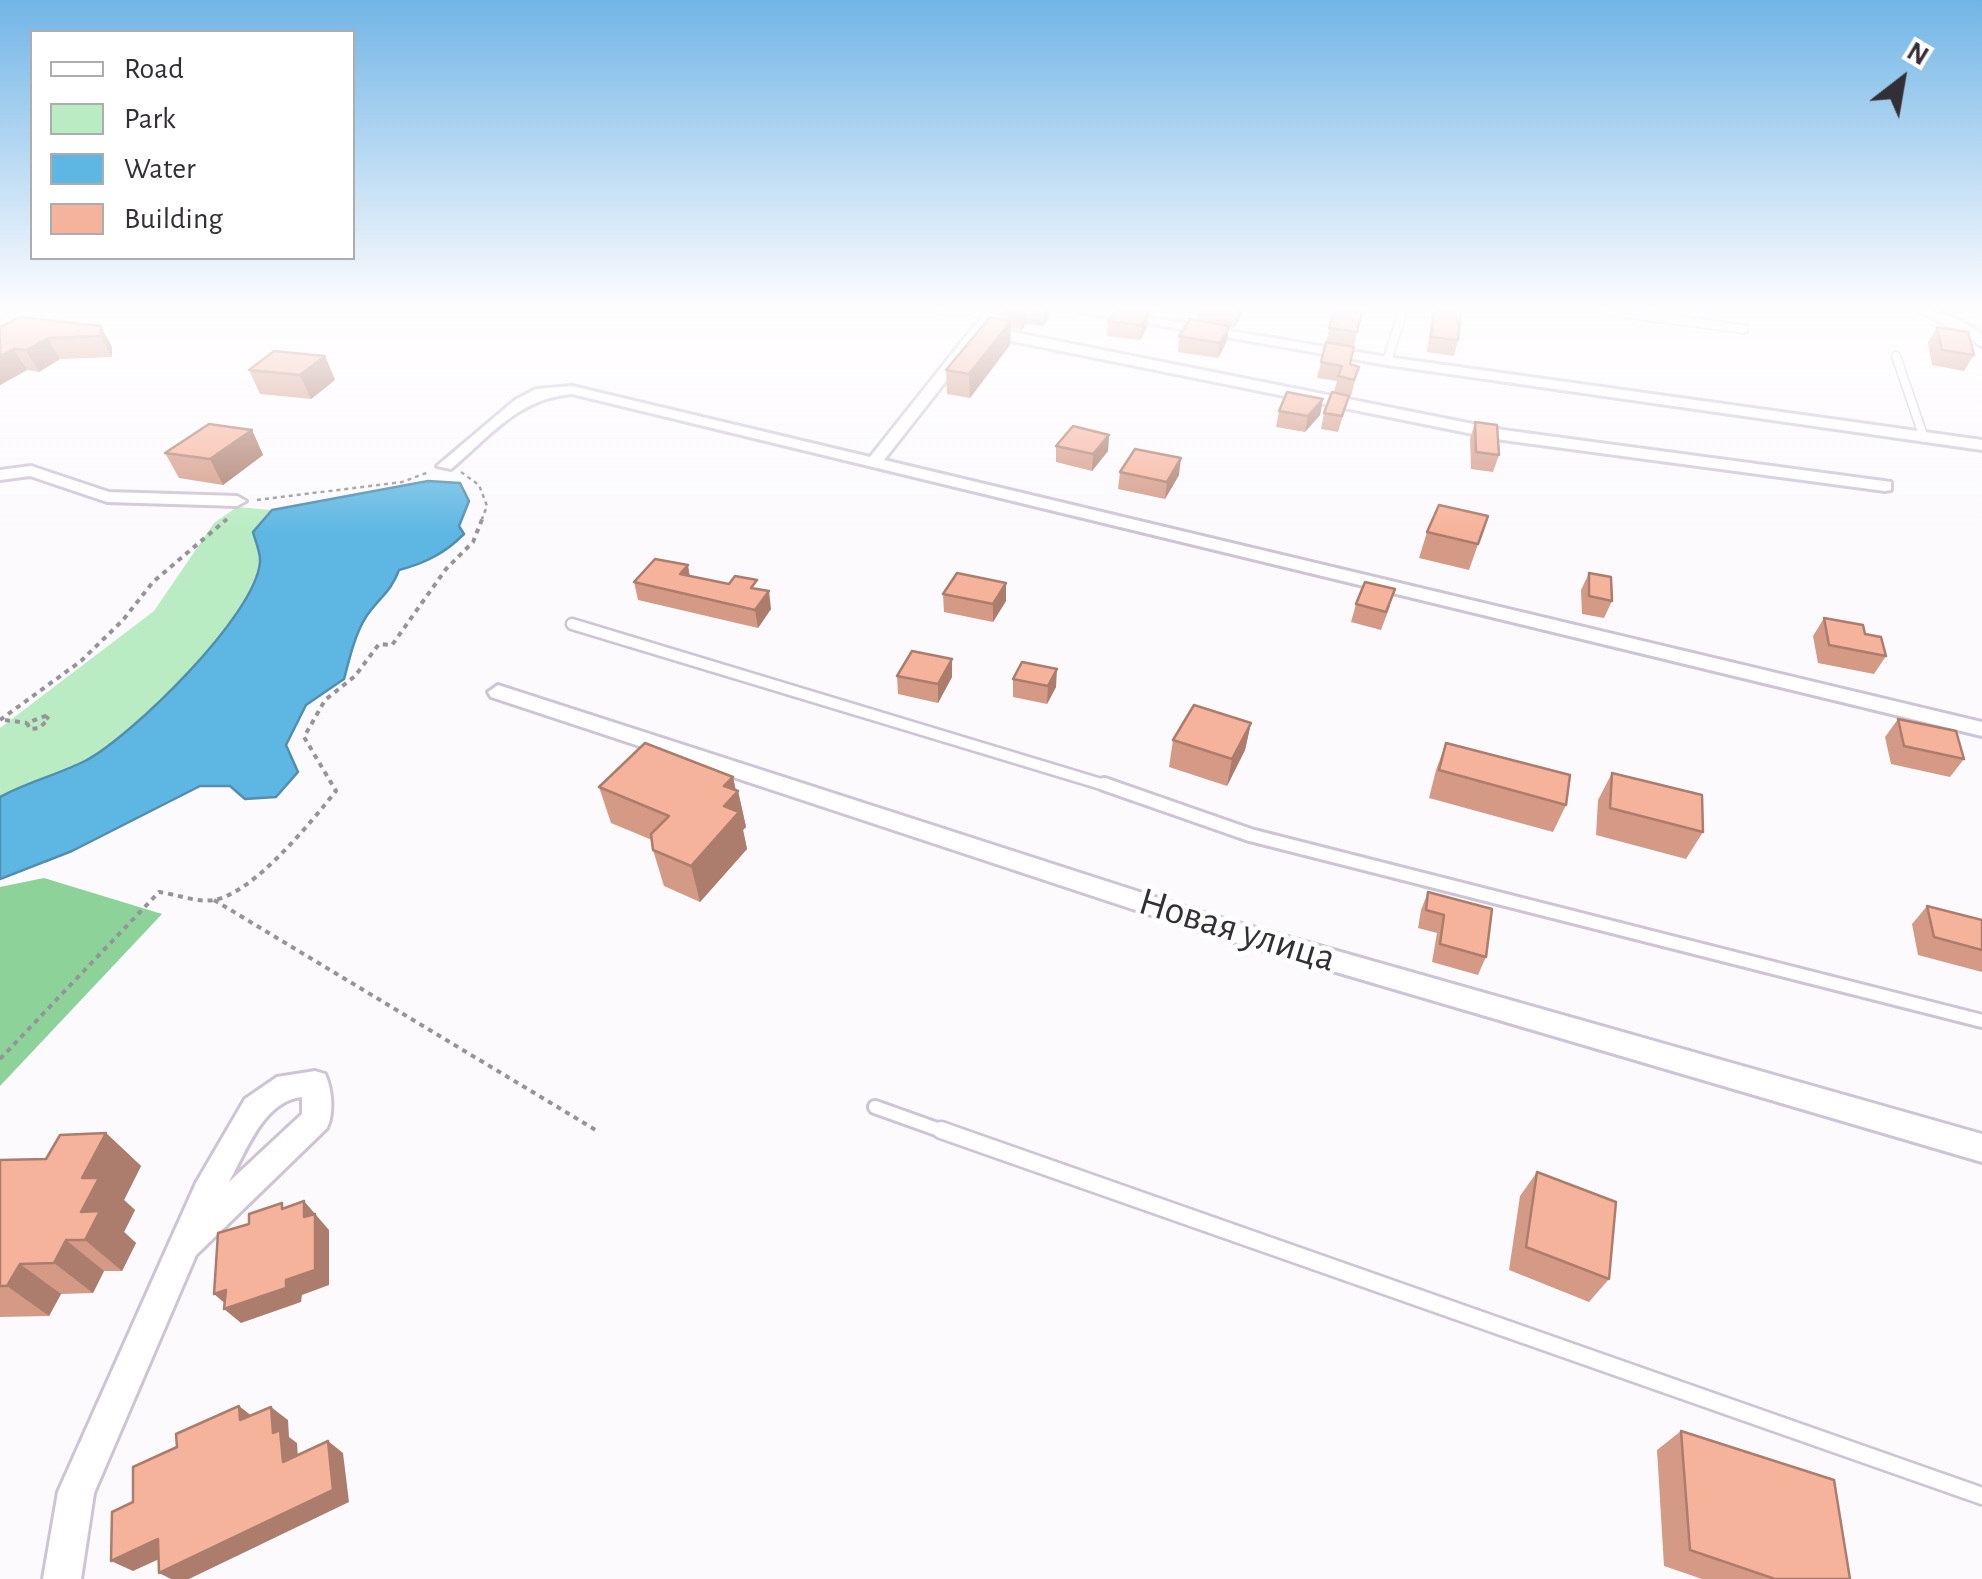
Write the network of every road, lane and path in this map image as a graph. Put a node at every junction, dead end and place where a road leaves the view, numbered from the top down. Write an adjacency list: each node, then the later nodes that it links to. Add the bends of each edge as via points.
1 (935, 385): 7 (street)
2 (1251, 385): 10 (street, via 1503,435)
3 (1557, 385): 5 (street)
4 (1906, 385): 5 (lane)
5 (1924, 438): 6 (street)
6 (1982, 445)
7 (874, 462): 8 (street, via 572,390 541,392 520,403); 17 (street)
8 (445, 466): 11 (path, via 402,482); 13 (path, via 480,485 487,506 480,530 392,645)
9 (0, 475): 11 (street, via 30,471 108,497)
10 (1884, 486)
11 (244, 501): 15 (path, via 153,582 81,661)
12 (572, 624): 20 (lane, via 1094,781 1250,835)
13 (380, 644): 18 (path, via 325,700 304,737 336,791)
14 (498, 692): 24 (street, Новая улица, via 1217,926)
15 (2, 720): 16 (path)
16 (27, 723)
17 (1982, 729)
18 (304, 831): 19 (path, via 261,874)
19 (214, 900): 21 (path, via 159,892); 23 (path)
20 (1982, 1022)
21 (0, 1059)
22 (875, 1107): 26 (lane)
23 (598, 1132)
24 (1982, 1148)
25 (185, 1244): 25 (street, via 316,1119 316,1083 287,1086 256,1108); 27 (street, via 76,1492)
26 (1982, 1496)
27 (62, 1579)

